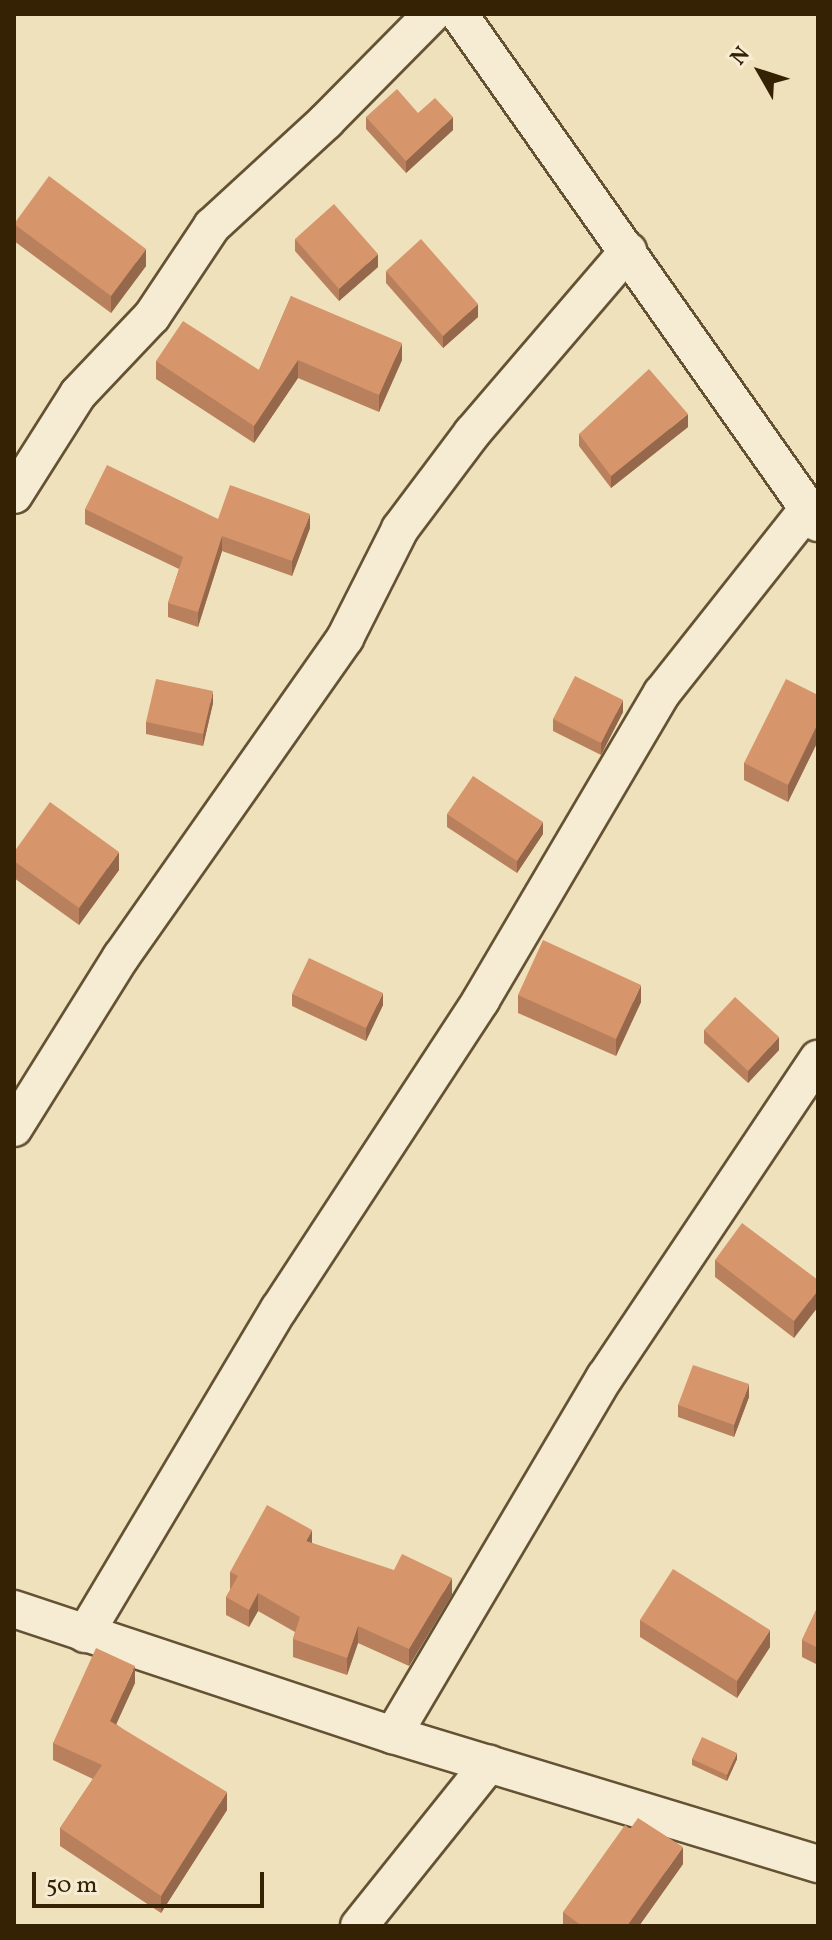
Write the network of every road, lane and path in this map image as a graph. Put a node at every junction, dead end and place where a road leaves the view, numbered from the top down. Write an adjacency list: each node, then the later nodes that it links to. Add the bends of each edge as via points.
1 (432, 14): 4 (street, via 212,226 152,316 78,394)
2 (459, 14): 3 (street)
3 (628, 251): 5 (street); 7 (street, via 472,433 400,529 345,638 121,957)
4 (14, 495)
5 (813, 517): 9 (street, via 662,693 481,1000 279,1309)
6 (818, 1059): 10 (street, via 605,1377)
7 (14, 1128)
8 (14, 1609): 9 (street)
9 (85, 1634): 10 (street)
10 (393, 1735): 11 (street)
11 (489, 1764): 12 (street); 13 (street)
12 (818, 1864)
13 (359, 1926)

